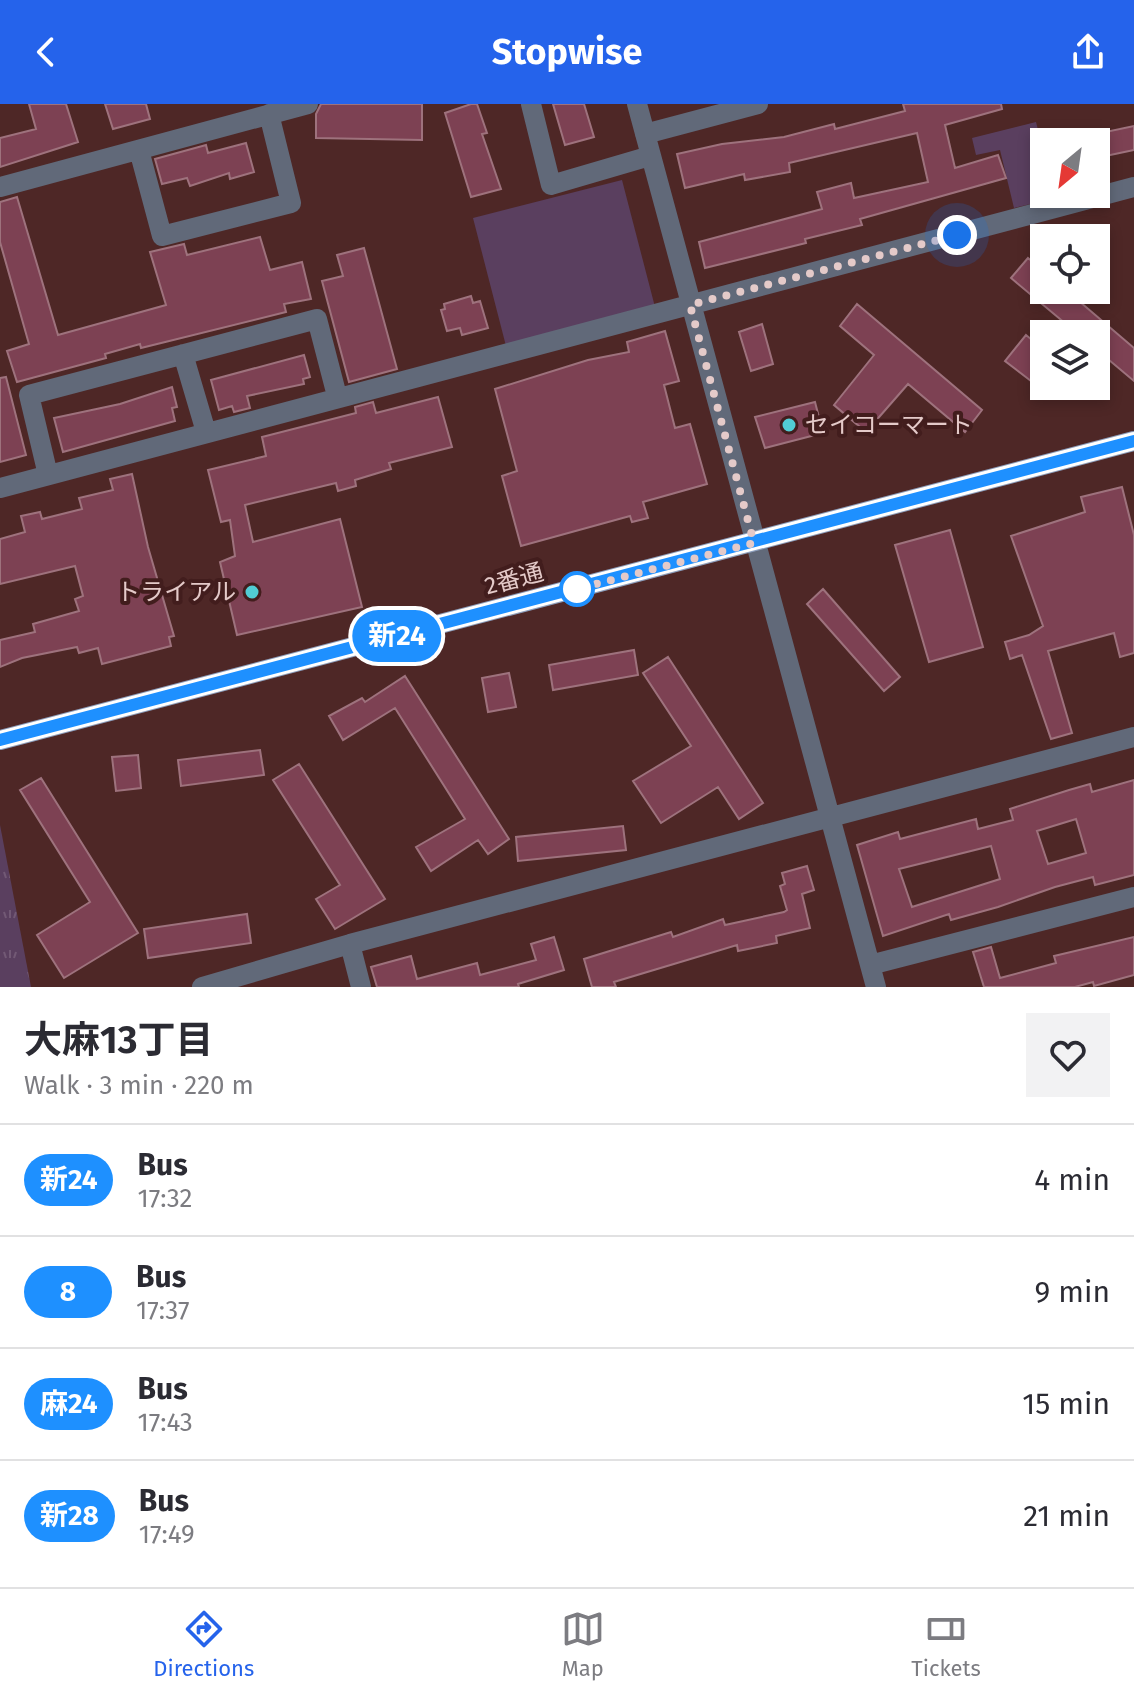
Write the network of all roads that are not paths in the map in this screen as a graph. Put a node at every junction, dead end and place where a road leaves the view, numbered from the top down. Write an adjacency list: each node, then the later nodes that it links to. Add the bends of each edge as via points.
1 (308, 104): 5 (street)
2 (531, 104): 8 (street, via 551,185)
3 (637, 104): 6 (street)
4 (758, 104): 6 (street)
5 (269, 114): 7 (street); 7 (street, via 291,203 162,236)
6 (645, 134): 8 (street)
7 (139, 150): 9 (street)
8 (650, 156): 11 (street)
9 (0, 187)
10 (1134, 187): 11 (street)
11 (690, 305): 13 (street); 18 (street)
12 (183, 354): 13 (street, via 317,319); 14 (street); 16 (street, via 29,395)
13 (337, 396): 14 (street)
14 (206, 432): 16 (street)
15 (1134, 441): 18 (main road, 2番通)
16 (48, 475): 17 (street)
17 (0, 488)
18 (754, 543): 20 (main road, 2番通); 21 (street)
19 (1134, 737): 21 (street)
20 (0, 740)
21 (828, 819): 23 (street); 24 (street)
22 (1134, 897): 24 (street)
23 (350, 944): 25 (street); 26 (street)
24 (870, 965): 27 (street)
25 (202, 987)
26 (361, 987)
27 (876, 987)

